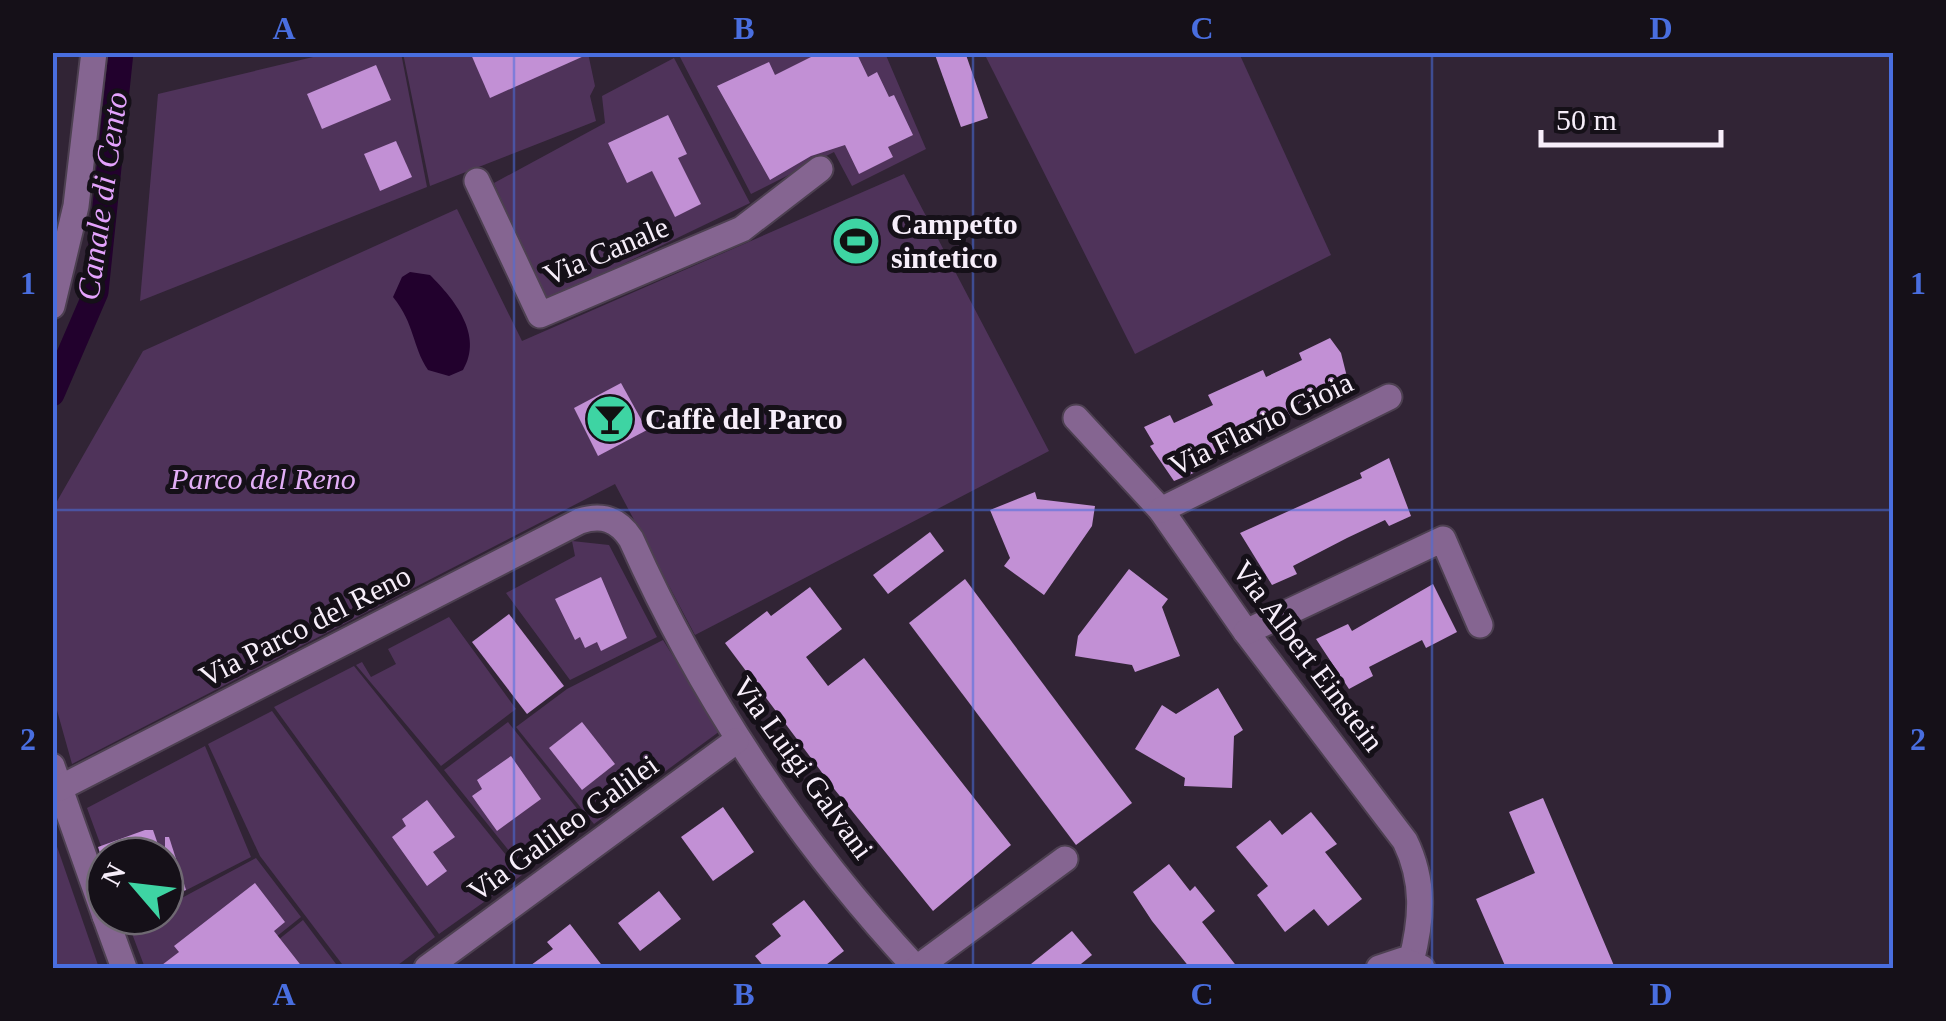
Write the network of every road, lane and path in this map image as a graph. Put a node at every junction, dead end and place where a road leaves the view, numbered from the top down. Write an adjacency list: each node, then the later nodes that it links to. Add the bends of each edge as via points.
1 (94, 52): 4 (street, via 76,206)
2 (820, 168): 3 (street, Via Canale, via 742,228 540,314)
3 (478, 181)
4 (52, 306)
5 (1390, 397): 7 (street, Via Flavio Gioia)
6 (1076, 418): 7 (street, Via Albert Einstein)
7 (1161, 510): 10 (street, Via Albert Einstein)
8 (580, 522): 11 (street, Via Luigi Galvani, via 600,516 626,530); 12 (street, Via Parco del Reno)
9 (1480, 625): 10 (street, via 1442,538)
10 (1246, 632): 16 (street, Via Albert Einstein, via 1405,841 1422,904)
11 (736, 741): 17 (street, Via Luigi Galvani); 19 (street, Via Galileo Galilei)
12 (56, 777): 14 (street)
13 (1065, 858): 17 (street, Via Luigi Galvani)
14 (85, 859)
15 (112, 936): 18 (street)
16 (1417, 965): 20 (street, via 1393,961)
17 (913, 967)
18 (124, 968)
19 (428, 968)
20 (1380, 968)

